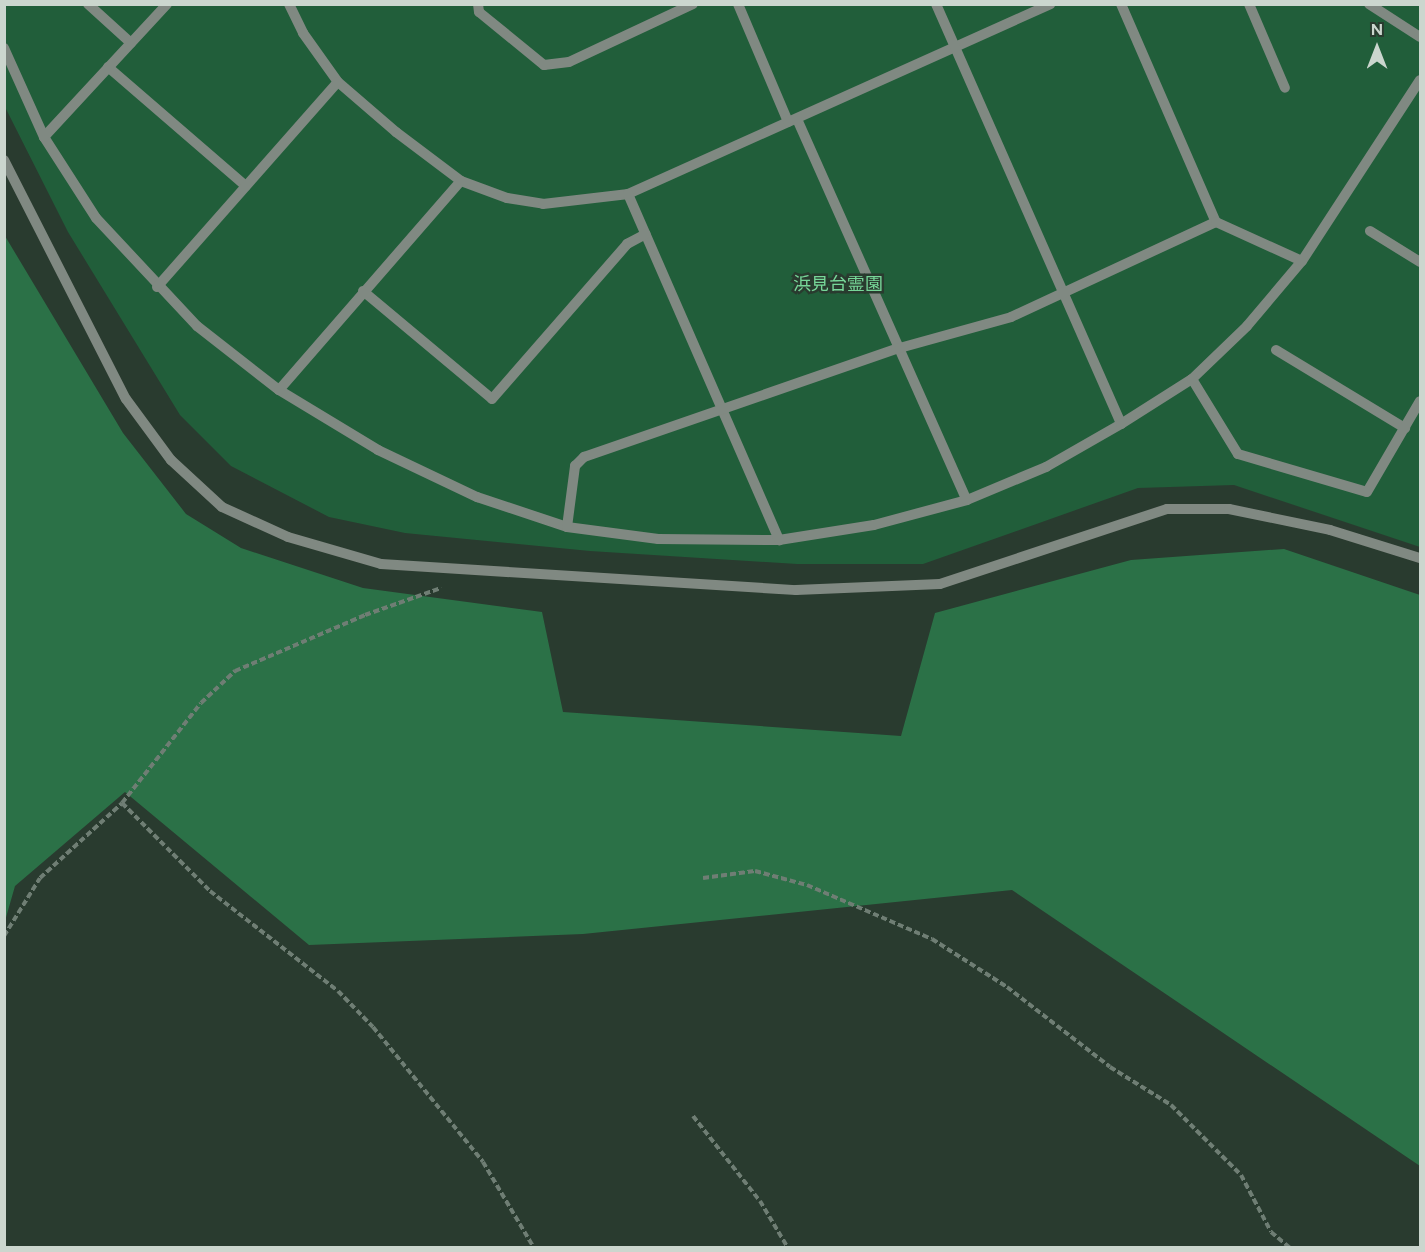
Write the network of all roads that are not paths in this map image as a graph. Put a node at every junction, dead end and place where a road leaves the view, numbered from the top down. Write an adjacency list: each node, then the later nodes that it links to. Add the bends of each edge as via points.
1 (88, 4): 13 (street)
2 (166, 4): 13 (street)
3 (289, 4): 18 (street, via 303,33)
4 (478, 4): 5 (street, via 479,12 544,65 569,62)
5 (693, 4)
6 (738, 4): 20 (street)
7 (936, 4): 14 (street)
8 (1050, 4): 14 (street)
9 (1121, 4): 26 (street)
10 (1249, 4): 19 (street)
11 (1369, 4): 12 (street)
12 (1420, 37)
13 (131, 43): 16 (street)
14 (956, 47): 20 (street); 33 (street)
15 (4, 48): 21 (street)
16 (108, 68): 21 (street); 24 (street)
17 (1420, 80): 29 (street)
18 (338, 82): 23 (street); 24 (street)
19 (1285, 88)
20 (793, 120): 25 (street); 34 (street)
21 (44, 137): 31 (street, via 96,218)
22 (4, 160): 45 (street, via 126,399 171,460 222,507 288,537 381,564 796,590 940,584 1167,509 1229,509 1330,530)
23 (461, 181): 25 (street, via 507,198 543,204); 32 (street)
24 (246, 186): 31 (street)
25 (628, 194): 28 (street)
26 (1216, 222): 29 (street); 33 (street)
27 (1370, 231): 30 (street)
28 (646, 234): 32 (street, via 627,244 492,399); 39 (street)
29 (1302, 261): 36 (street, via 1247,326)
30 (1420, 261)
31 (157, 287): 37 (street, via 198,326)
32 (363, 291): 37 (street)
33 (1062, 294): 34 (street, via 1011,317); 40 (street)
34 (896, 349): 39 (street); 42 (street)
35 (1276, 350): 41 (street)
36 (1192, 379): 40 (street); 41 (street, via 1238,454 1367,492)
37 (279, 390): 43 (street, via 378,450 477,496)
38 (1420, 401): 41 (street)
39 (723, 408): 43 (street, via 584,458 575,466); 44 (street)
40 (1121, 424): 42 (street, via 1046,467)
41 (1405, 428)
42 (967, 500): 44 (street, via 874,525)
43 (567, 527): 44 (street, via 658,539)
44 (779, 540)
45 (1420, 558)

